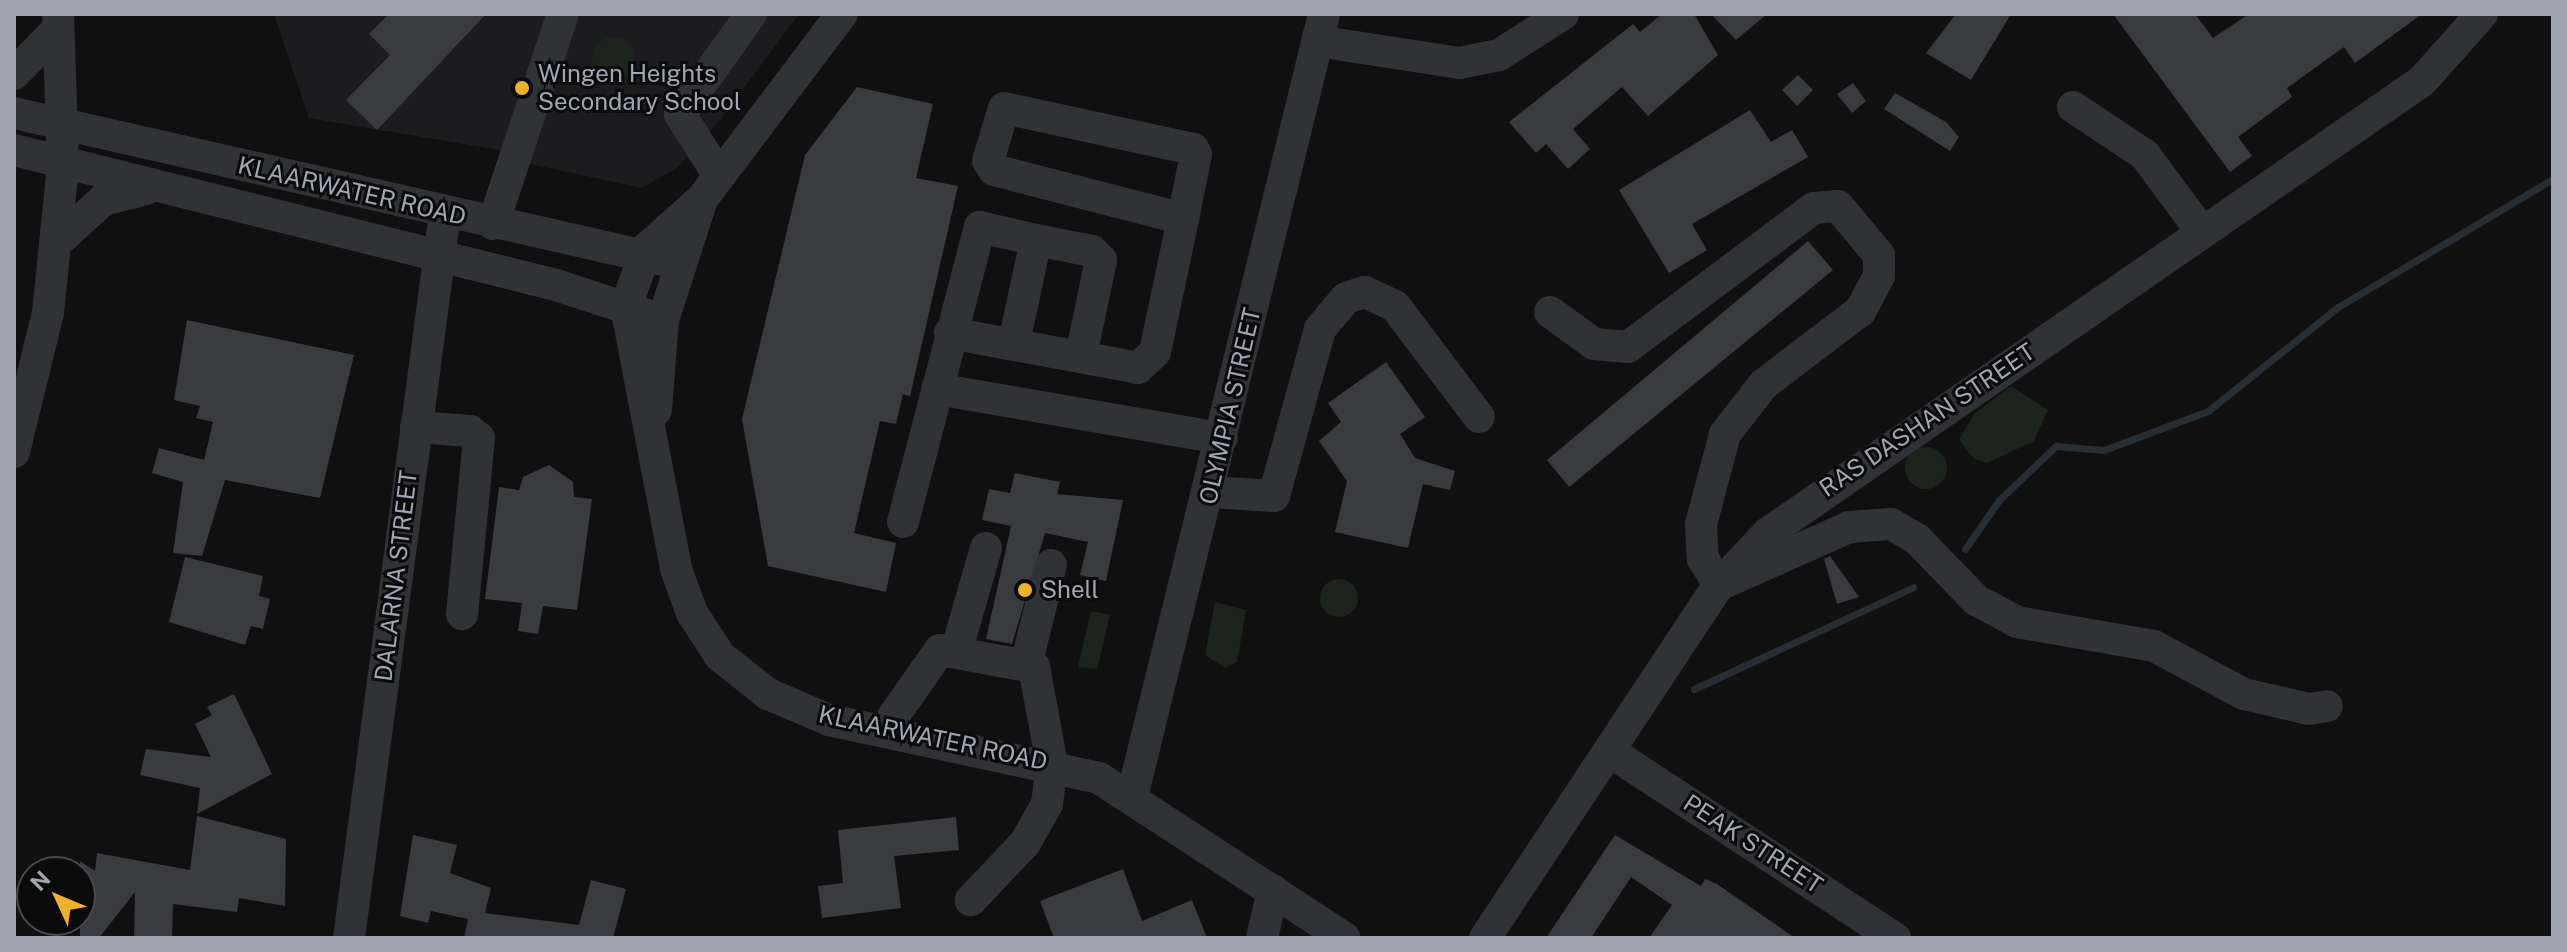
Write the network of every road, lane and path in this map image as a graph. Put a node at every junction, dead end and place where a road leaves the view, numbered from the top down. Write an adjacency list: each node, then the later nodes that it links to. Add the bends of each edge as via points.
1 (563, 14): 18 (street)
2 (751, 14): 15 (street, via 680,114)
3 (842, 14): 15 (street)
4 (1563, 14): 7 (street, via 1499,55 1459,63)
5 (2482, 14): 19 (street, RAS DASHAN STREET, via 2422,81)
6 (58, 22): 8 (street); 11 (street)
7 (1321, 28): 35 (street, OLYMPIA STREET)
8 (14, 74)
9 (2073, 107): 19 (street, via 2145,155)
10 (14, 113): 11 (street, KLAARWATER ROAD)
11 (62, 124): 13 (street); 16 (street, KLAARWATER ROAD)
12 (14, 150): 13 (street, KLAARWATER ROAD)
13 (63, 165): 14 (street, KLAARWATER ROAD); 21 (street)
14 (157, 188): 21 (street, via 114,194); 23 (street, KLAARWATER ROAD)
15 (710, 188): 22 (street); 24 (street)
16 (445, 214): 18 (street, KLAARWATER ROAD); 23 (street, DALARNA STREET)
17 (1183, 219): 17 (street, via 1196,154 1187,143 1007,107 999,112 988,161 994,170); 30 (street, via 1153,358 1138,368)
18 (493, 224): 22 (street, KLAARWATER ROAD)
19 (2202, 232): 41 (street, RAS DASHAN STREET, via 1809,501)
20 (1036, 240): 28 (street, via 976,229); 29 (street); 30 (street, via 1092,251 1101,260)
21 (55, 244): 36 (street, via 48,313)
22 (642, 256): 24 (street, KLAARWATER ROAD); 25 (street)
23 (439, 262): 25 (street, KLAARWATER ROAD); 33 (street, DALARNA STREET)
24 (676, 263): 27 (street, KLAARWATER ROAD)
25 (626, 306): 27 (street, KLAARWATER ROAD); 34 (street, KLAARWATER ROAD)
26 (1550, 312): 41 (street, via 1594,344 1628,347 1814,208 1838,206 1879,255 1879,276 1860,311 1763,385 1725,434 1701,524 1703,559)
27 (663, 320): 34 (street, KLAARWATER ROAD)
28 (950, 333): 29 (street); 31 (street)
29 (1014, 343): 30 (street)
30 (1081, 356)
31 (937, 389): 35 (street); 38 (street)
32 (1479, 417): 37 (street, via 1395,306 1365,292 1346,298 1320,329 1274,496)
33 (416, 427): 42 (street, via 470,431 479,438); 52 (street, DALARNA STREET)
34 (655, 437): 46 (street, KLAARWATER ROAD, via 676,569 720,656 768,694 829,720)
35 (1222, 438): 37 (street, OLYMPIA STREET)
36 (14, 452)
37 (1210, 492): 49 (street, OLYMPIA STREET)
38 (903, 522)
39 (986, 548): 43 (street)
40 (1051, 565): 44 (street)
41 (1719, 585): 45 (street, via 1849,527 1891,524 1917,539 1976,600 2007,617 2061,634 2154,646 2258,699); 47 (street, RAS DASHAN STREET)
42 (462, 614)
43 (957, 649): 44 (street); 46 (street, via 928,661)
44 (1027, 661): 48 (street, via 1037,676)
45 (2327, 706)
46 (883, 731): 48 (street, KLAARWATER ROAD)
47 (1609, 751): 55 (street, RAS DASHAN STREET); 56 (street, PEAK STREET)
48 (1052, 764): 49 (street, KLAARWATER ROAD); 51 (street, via 1040,818)
49 (1132, 797): 50 (street, KLAARWATER ROAD)
50 (1273, 890): 53 (street); 54 (street, KLAARWATER ROAD)
51 (971, 900)
52 (349, 938)
53 (1262, 938)
54 (1344, 938)
55 (1485, 938)
56 (1895, 938)

